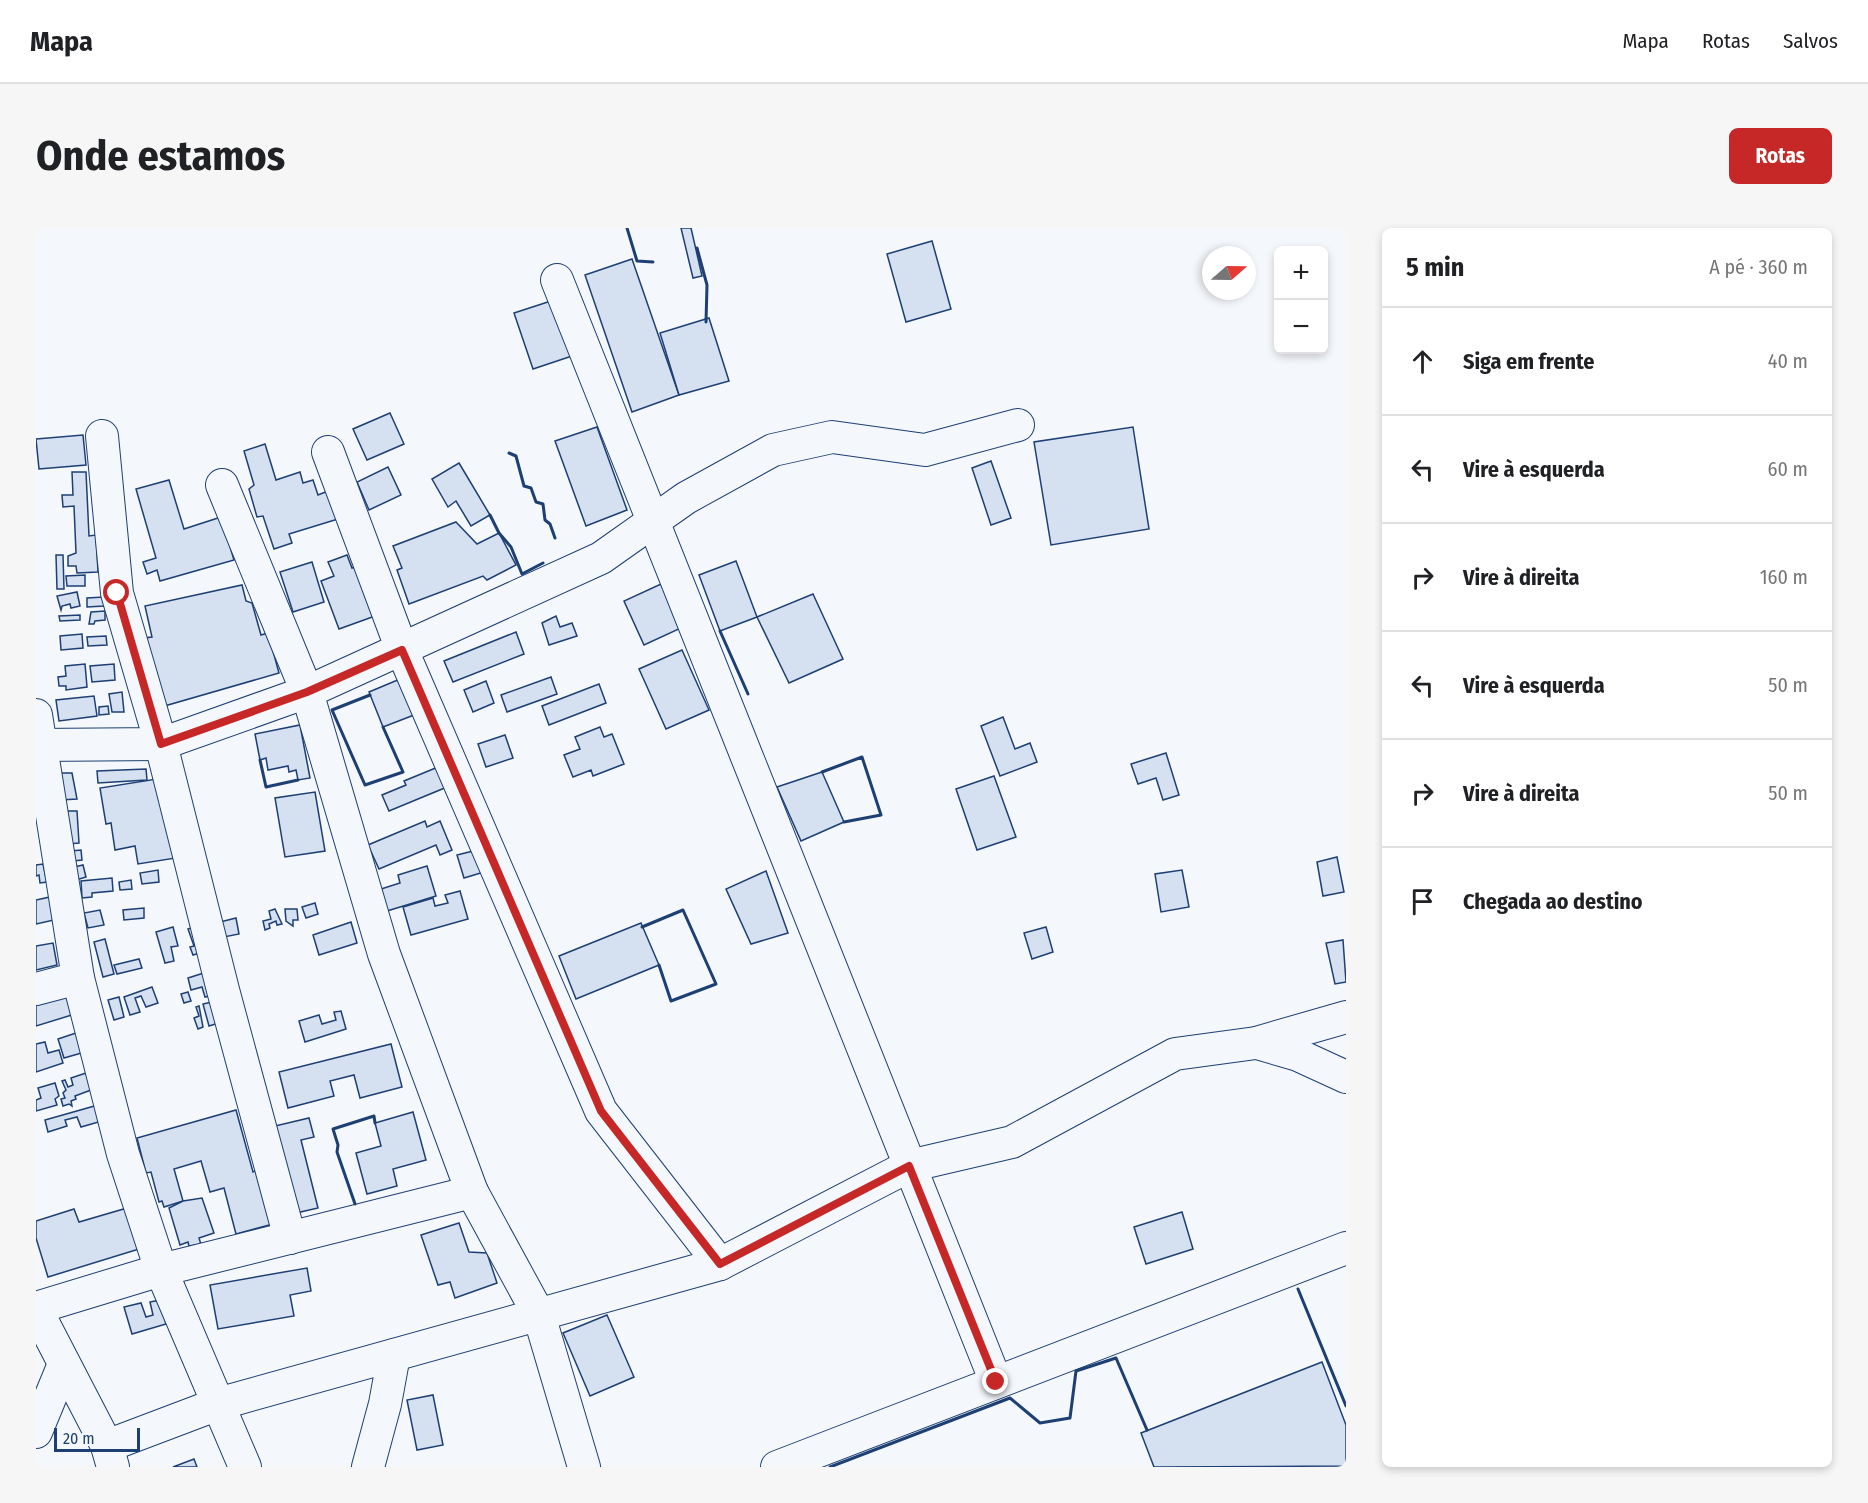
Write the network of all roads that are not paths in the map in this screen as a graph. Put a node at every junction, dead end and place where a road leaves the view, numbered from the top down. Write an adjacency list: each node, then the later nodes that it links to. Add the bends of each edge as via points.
1 (557, 280): 6 (street)
2 (1018, 425): 6 (street, via 925,450 832,437 772,450 686,498)
3 (102, 436): 10 (street, via 117,593)
4 (328, 452): 7 (street)
5 (222, 485): 8 (street)
6 (652, 523): 7 (street, via 601,558); 16 (street)
7 (402, 650): 8 (street); 20 (street, via 601,1111)
8 (307, 692): 10 (street); 17 (street, via 384,954)
9 (37, 735): 10 (street); 11 (street)
10 (161, 744): 18 (street)
11 (78, 978): 12 (street); 21 (street, via 123,1154)
12 (36, 989)
13 (1346, 1017): 14 (street)
14 (1256, 1043): 15 (street, via 1298,1054); 16 (street, via 1175,1054 1012,1143)
15 (1346, 1077)
16 (909, 1166): 20 (street); 26 (street)
17 (472, 1192): 18 (street); 23 (street)
18 (290, 1238): 21 (street)
19 (1346, 1248): 26 (street)
20 (720, 1264): 23 (street)
21 (161, 1270): 22 (street); 27 (street)
22 (36, 1308): 25 (street)
23 (539, 1315): 24 (street); 33 (street)
24 (394, 1355): 27 (street); 32 (street)
25 (64, 1364): 28 (street); 29 (street)
26 (996, 1382): 30 (street)
27 (218, 1404): 29 (street); 31 (street)
28 (36, 1432)
29 (110, 1457)
30 (812, 1460): 34 (street)
31 (245, 1467)
32 (368, 1467)
33 (585, 1467)
34 (777, 1467)

